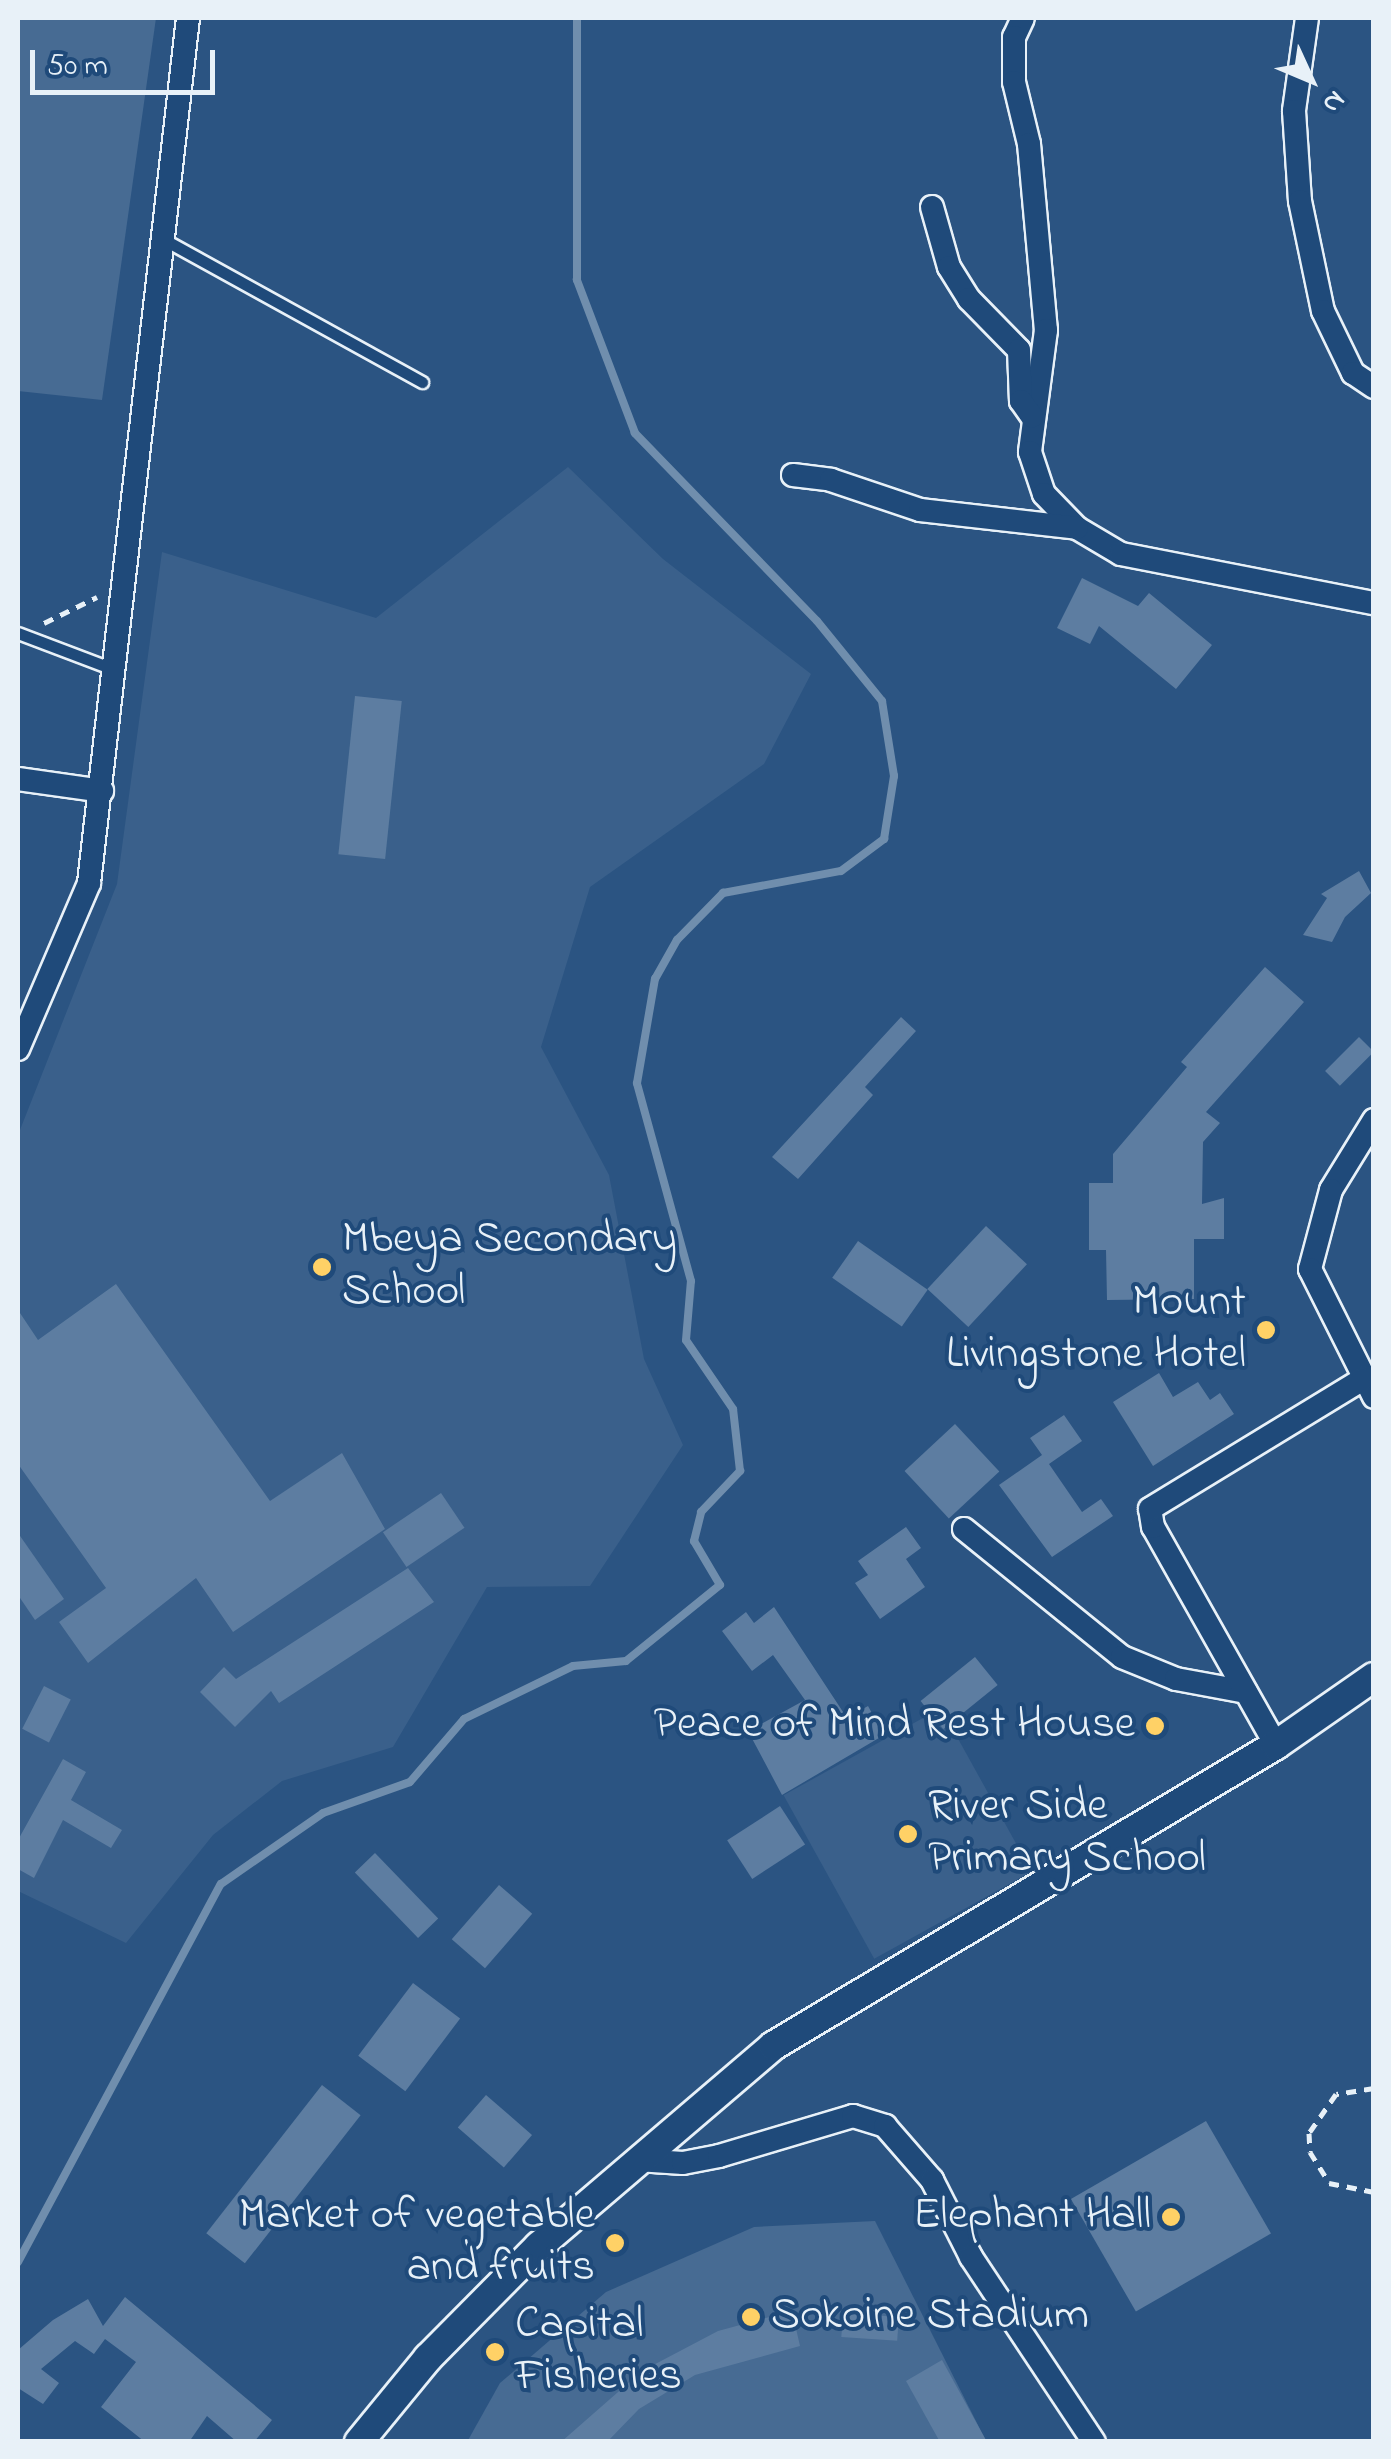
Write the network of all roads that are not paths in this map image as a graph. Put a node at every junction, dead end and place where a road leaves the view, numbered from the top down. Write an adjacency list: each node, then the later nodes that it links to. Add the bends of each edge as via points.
1 (188, 18): 5 (street)
2 (1023, 18): 8 (street, via 1014,38 1014,82 1029,144 1046,330 1044,376)
3 (1307, 18): 7 (street, via 1294,112 1300,200 1324,311 1352,373)
4 (932, 207): 8 (street, via 949,267 969,299 1019,350 1020,401)
5 (160, 237): 6 (lane); 13 (street)
6 (422, 382)
7 (1374, 387)
8 (1032, 417): 10 (street, via 1033,472)
9 (793, 475): 10 (street, via 939,514)
10 (1077, 528): 11 (street, via 1122,554 1152,562)
11 (1374, 603)
12 (22, 635): 13 (lane)
13 (114, 669): 15 (street)
14 (18, 778): 15 (street)
15 (102, 790): 16 (street, via 89,883)
16 (18, 1048)
17 (1374, 1120): 18 (street, via 1331,1190 1310,1248 1317,1294)
18 (1368, 1388): 21 (street, via 1150,1508 1153,1527)
19 (964, 1529): 21 (street, via 1122,1657 1176,1679)
20 (1374, 1677): 22 (street)
21 (1246, 1692): 22 (street)
22 (1276, 1745): 23 (street, via 773,2046)
23 (638, 2160): 24 (street, via 539,2246 428,2358); 25 (street, via 683,2163 719,2156 853,2116 885,2126 932,2180 971,2257)
24 (359, 2442)
25 (1094, 2442)

